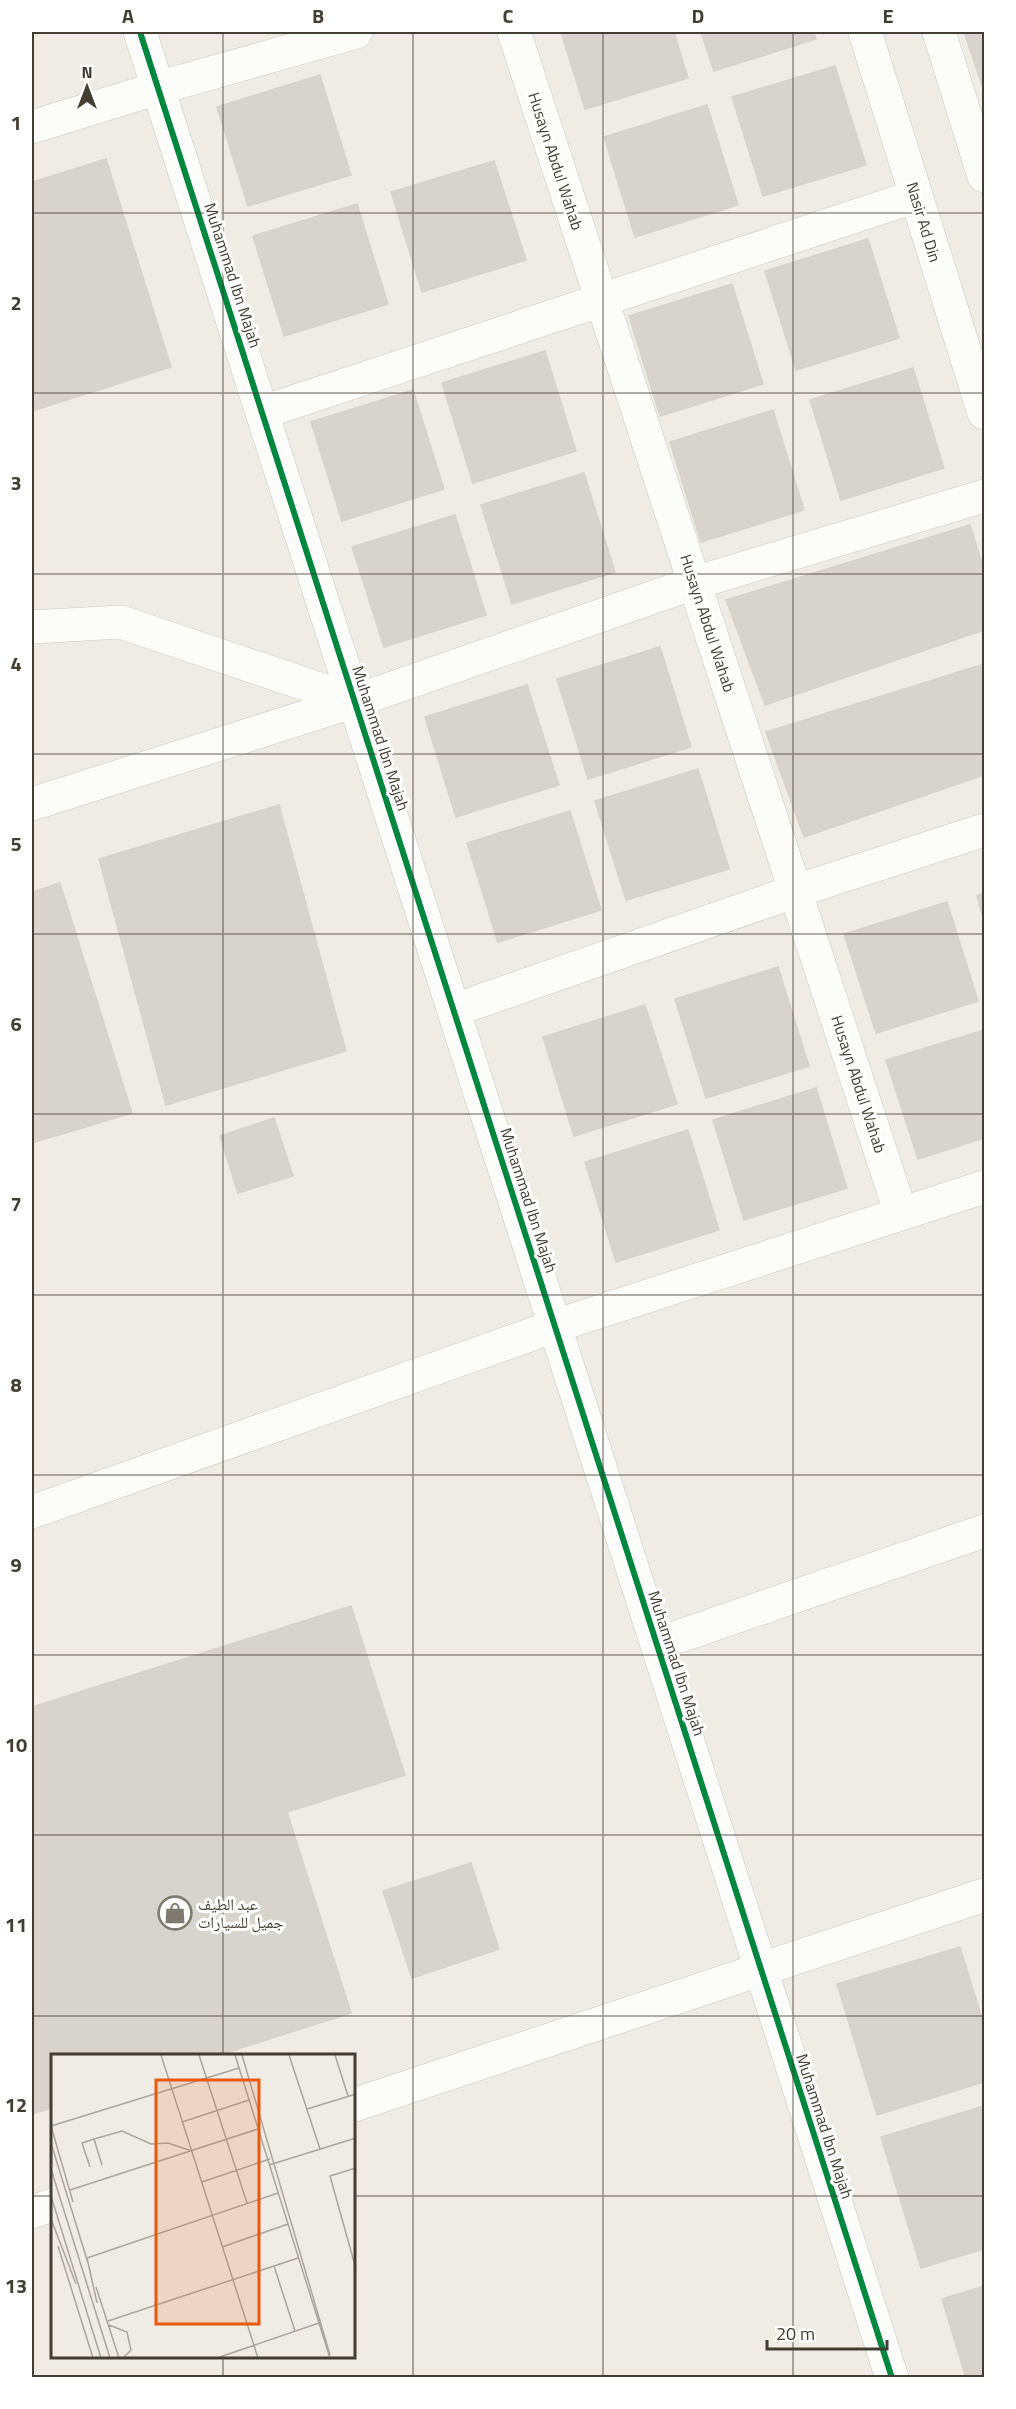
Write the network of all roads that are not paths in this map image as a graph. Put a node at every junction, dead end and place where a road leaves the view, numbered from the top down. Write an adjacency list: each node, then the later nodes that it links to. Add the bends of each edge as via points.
1 (140, 32): 6 (street, Muhammad Ibn Majah)
2 (356, 32): 6 (street)
3 (513, 32): 10 (street, Husayn Abdul Wahab)
4 (865, 32): 9 (street, Nasir Ad Din)
5 (939, 32): 8 (street)
6 (158, 88): 7 (street); 11 (street, Muhammad Ibn Majah)
7 (32, 127)
8 (984, 176)
9 (916, 196): 10 (street); 12 (street, Nasir Ad Din)
10 (602, 300): 11 (street); 14 (street, Husayn Abdul Wahab)
11 (263, 412): 16 (street, Muhammad Ibn Majah)
12 (984, 413)
13 (984, 496): 14 (street)
14 (694, 583): 16 (street); 19 (street, Husayn Abdul Wahab)
15 (32, 627): 16 (street, via 121,622)
16 (355, 701): 17 (street); 20 (street, Muhammad Ibn Majah)
17 (32, 804)
18 (984, 830): 19 (street)
19 (796, 891): 20 (street); 22 (street, Husayn Abdul Wahab)
20 (454, 1010): 23 (street, Muhammad Ibn Majah)
21 (984, 1187): 22 (street)
22 (901, 1214): 23 (street)
23 (555, 1326): 24 (street); 26 (street, Muhammad Ibn Majah)
24 (32, 1512)
25 (984, 1531): 26 (street)
26 (657, 1644): 28 (street, Muhammad Ibn Majah)
27 (984, 1894): 28 (street)
28 (761, 1969): 29 (street); 32 (street, Muhammad Ibn Majah)
29 (356, 2104)
30 (51, 2205): 31 (street)
31 (32, 2212)
32 (892, 2378)

